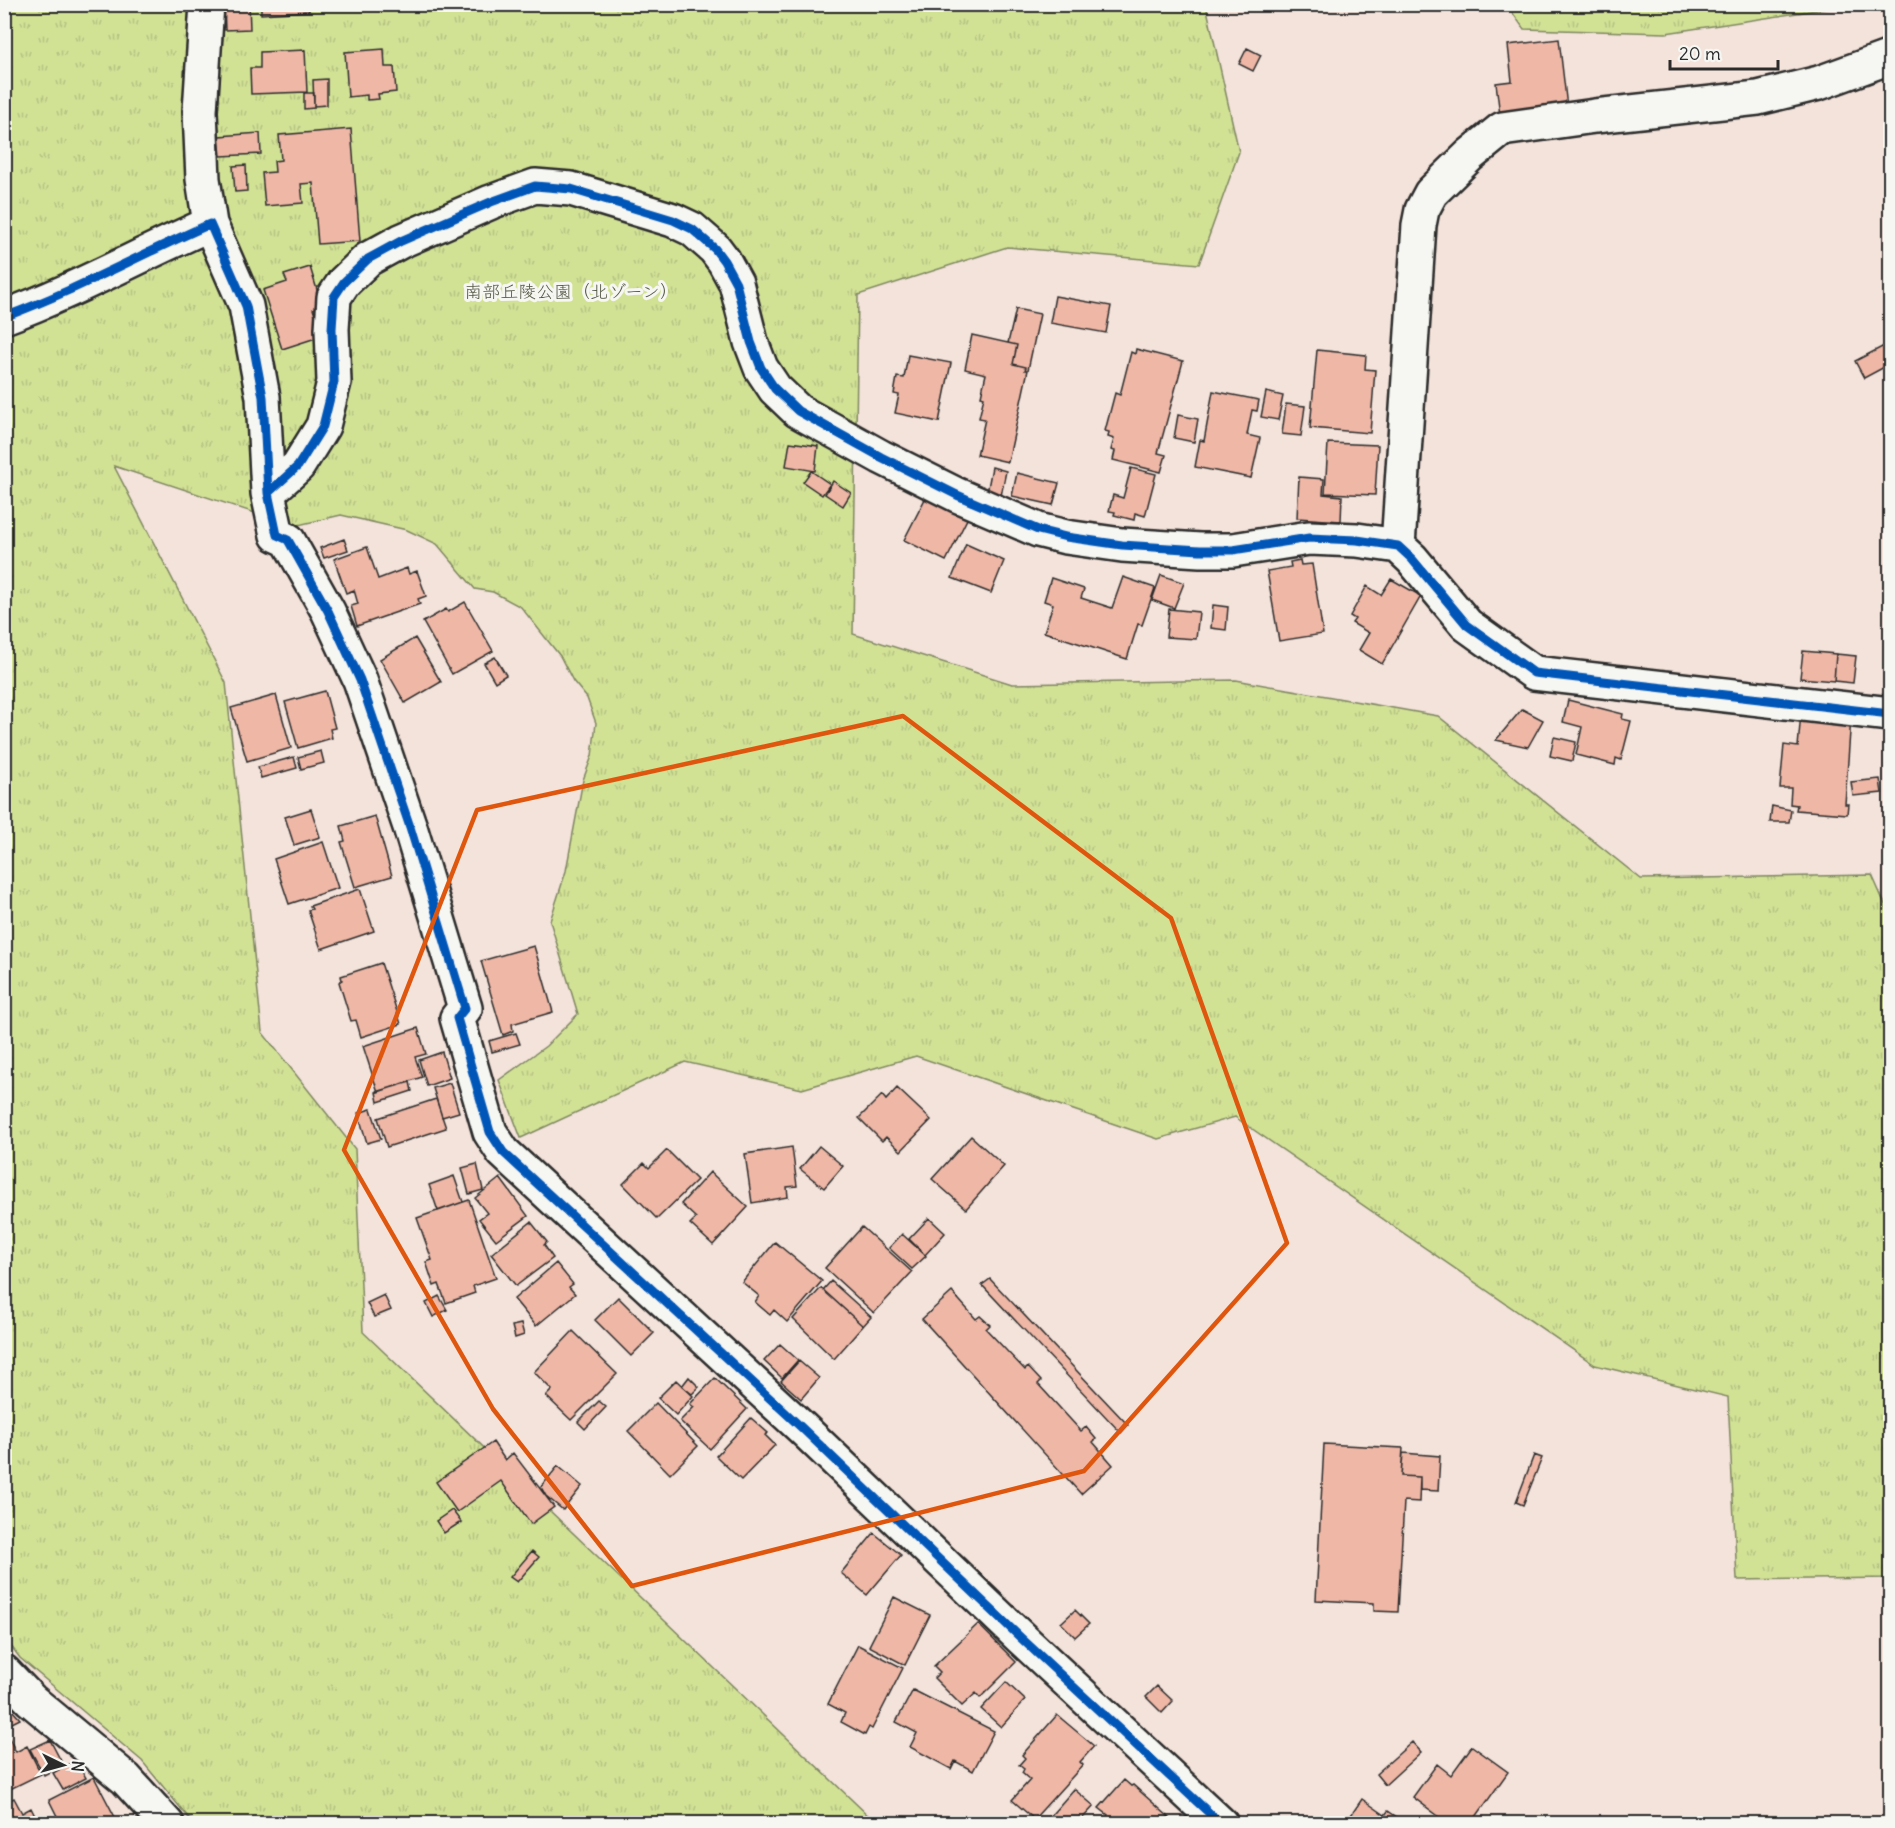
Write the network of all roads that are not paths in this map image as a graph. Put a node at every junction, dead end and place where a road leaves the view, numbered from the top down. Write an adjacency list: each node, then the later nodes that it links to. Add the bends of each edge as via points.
1 (207, 4): 3 (street, via 200,111)
2 (1890, 57): 6 (street, via 1819,83 1758,98 1502,129 1442,182 1431,193 1419,225)
3 (210, 225): 4 (street, via 50,300); 5 (street, via 246,306 263,397)
4 (4, 317)
5 (268, 493): 6 (street, via 298,466 323,426 334,382 334,297 344,282 368,259 401,241 535,186 571,189 692,229 724,261 735,283 761,368 775,389 798,411 957,495 1038,530 1122,545 1200,550 1233,550 1309,538); 10 (street, via 277,535 288,540 328,611 360,680 465,1008 457,1018 490,1132 503,1152)
6 (1398, 546): 7 (street, via 1467,625 1534,673)
7 (1890, 714)
8 (4, 1672): 9 (street, via 31,1700 126,1779)
9 (157, 1821)
10 (1221, 1824)

